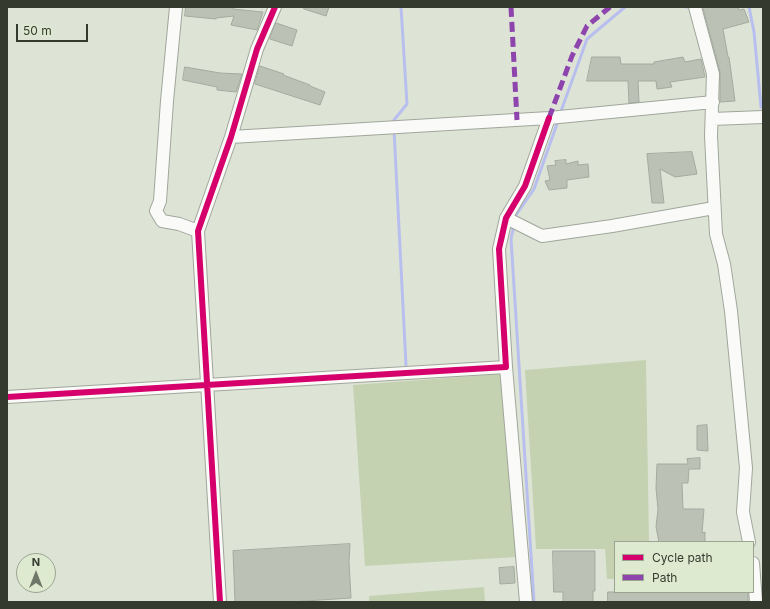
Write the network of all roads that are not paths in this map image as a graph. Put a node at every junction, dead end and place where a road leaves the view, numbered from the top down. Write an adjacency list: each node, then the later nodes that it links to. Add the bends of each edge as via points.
1 (176, 7): 11 (street, via 160,201 156,211 162,221)
2 (275, 7): 8 (street, via 257,49)
3 (695, 7): 4 (street, via 713,74)
4 (713, 102): 6 (street); 7 (street)
5 (763, 117): 7 (street)
6 (549, 118): 8 (street); 10 (street, via 525,186)
7 (712, 120): 9 (street)
8 (231, 137): 11 (street)
9 (714, 208): 10 (street, via 542,236); 15 (street, via 716,234 724,264 731,311 746,468 743,512)
10 (506, 218): 12 (street, via 499,249)
11 (198, 231): 13 (street)
12 (506, 367): 13 (street); 18 (street)
13 (208, 385): 14 (street); 17 (street)
14 (7, 397)
15 (750, 541)
16 (754, 576): 19 (street)
17 (220, 602)
18 (526, 602)
19 (756, 602)

